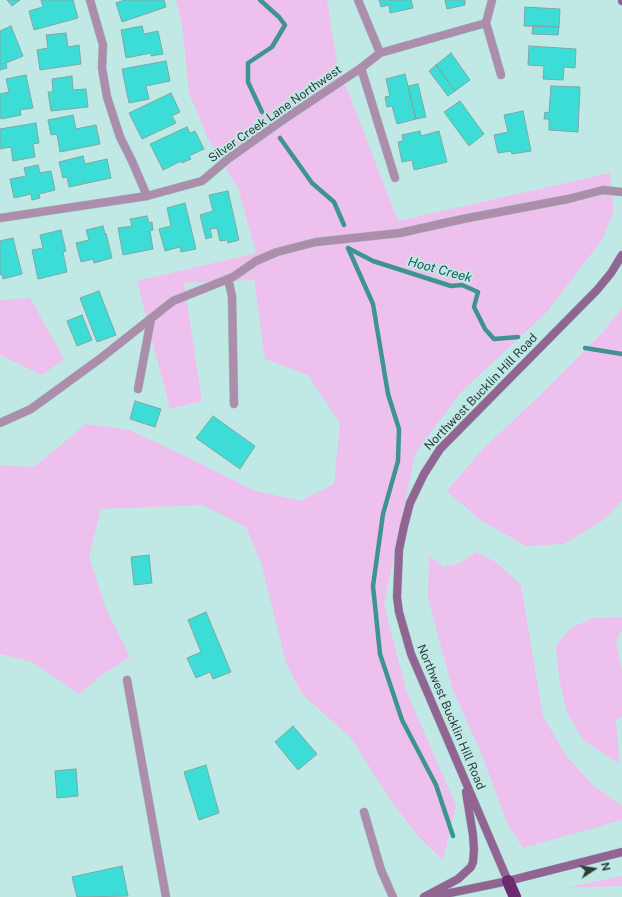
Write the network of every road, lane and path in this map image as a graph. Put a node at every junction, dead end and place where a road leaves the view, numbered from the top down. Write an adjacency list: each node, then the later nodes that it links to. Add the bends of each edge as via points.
1 (90, 0): 10 (street, via 103,45 102,68 107,98 120,137)
2 (358, 0): 5 (street)
3 (492, 0): 4 (street)
4 (486, 23): 5 (street, Silver Creek Lane Northwest); 7 (street)
5 (380, 53): 6 (street, Silver Creek Lane Northwest)
6 (361, 68): 8 (street); 10 (street, Silver Creek Lane Northwest, via 280,122 202,181)
7 (501, 75)
8 (395, 178)
9 (622, 192): 13 (street, via 603,190 400,233 316,242 277,252 256,261)
10 (147, 196): 11 (street, Silver Creek Lane Northwest)
11 (0, 218)
12 (622, 255): 19 (main road, Northwest Bucklin Hill Road, via 596,290 440,449 410,503 399,550 399,612 410,654)
13 (228, 279): 14 (street, via 173,301); 16 (street, via 232,296)
14 (151, 319): 15 (street); 17 (street, via 31,409)
15 (138, 389)
16 (234, 404)
17 (0, 423)
18 (127, 680): 23 (street)
19 (463, 776): 22 (main road, Northwest Bucklin Hill Road); 25 (main road, via 473,835 473,862 458,879)
20 (364, 812): 24 (street, via 381,870)
21 (622, 852): 22 (main road)
22 (508, 881): 26 (main road); 27 (highway)
23 (166, 897)
24 (393, 897)
25 (424, 897)
26 (431, 897)
27 (515, 897)

